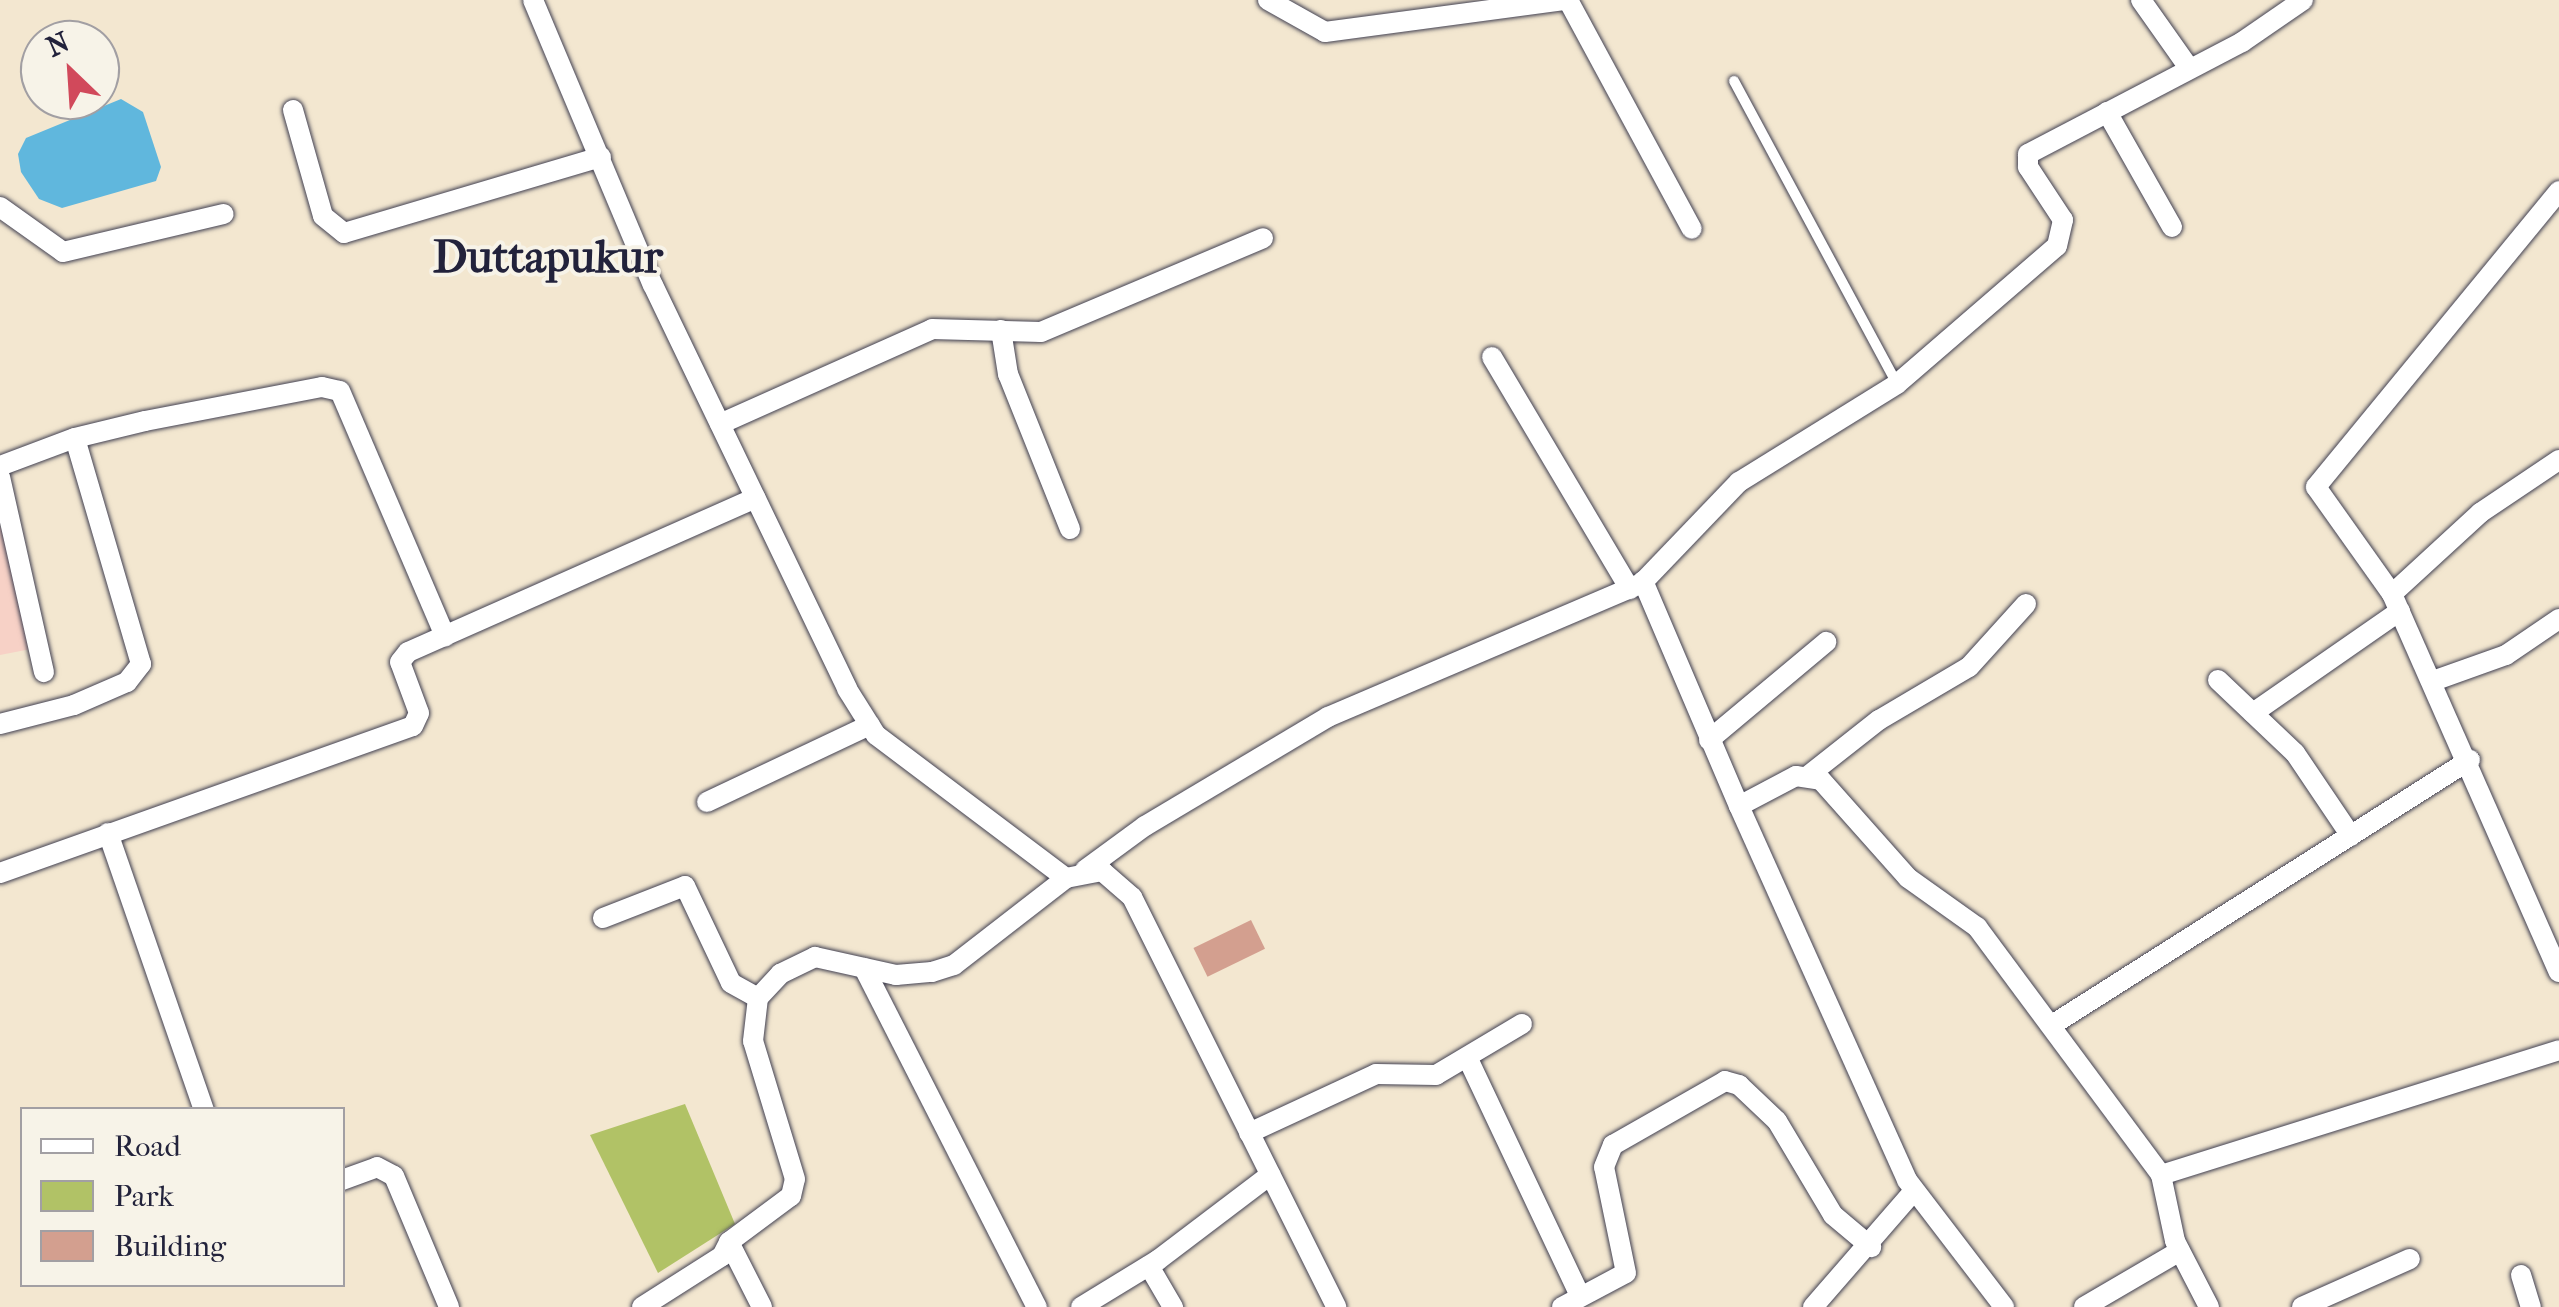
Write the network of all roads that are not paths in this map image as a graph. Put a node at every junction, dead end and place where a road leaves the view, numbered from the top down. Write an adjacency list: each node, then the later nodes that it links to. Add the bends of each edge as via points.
1 (533, 0): 10 (street)
2 (1268, 0): 3 (street, via 1325,32)
3 (1566, 0): 15 (street)
4 (2141, 0): 6 (street)
5 (2302, 0): 6 (street)
6 (2189, 68): 9 (street)
7 (1734, 81): 19 (lane)
8 (293, 110): 10 (street, via 323,216 344,233)
9 (2107, 112): 14 (street); 19 (street, via 2026,158 2063,220 2057,246)
10 (601, 157): 20 (street)
11 (2559, 192): 28 (street, via 2317,478 2319,494)
12 (0, 207): 13 (street, via 62,252)
13 (224, 214)
14 (2172, 227)
15 (1692, 229)
16 (1263, 238): 17 (street, via 1058,327)
17 (1002, 330): 20 (street, via 932,329); 26 (street, via 1008,374)
18 (1492, 356): 27 (street)
19 (1898, 384): 27 (street, via 1739,482)
20 (720, 424): 25 (street)
21 (75, 438): 23 (street); 31 (street, via 322,388 340,391); 37 (street, via 141,664 137,675 92,697)
22 (2559, 460): 28 (street, via 2480,513)
23 (0, 466)
24 (0, 477): 33 (street)
25 (755, 498): 31 (street); 38 (street)
26 (1070, 529)
27 (1637, 585): 39 (street); 47 (street, via 1328,717)
28 (2396, 602): 35 (street); 36 (street)
29 (2026, 604): 41 (street, via 1970,667 1879,720)
30 (2559, 620): 35 (street, via 2506,655)
31 (444, 636): 44 (street, via 400,662 419,713 413,726)
32 (1826, 642): 39 (street)
33 (44, 672)
34 (2218, 680): 36 (street)
35 (2433, 682): 40 (street)
36 (2253, 713): 45 (street, via 2295,754)
37 (0, 724)
38 (870, 724): 42 (street); 47 (street)
39 (1709, 740): 43 (street)
40 (2470, 760): 45 (street); 50 (street)
41 (1809, 775): 43 (street); 53 (street, via 1821,780 1908,878 1977,928)
42 (707, 802)
43 (1740, 806): 61 (street)
44 (108, 832): 46 (street); 56 (street)
45 (2351, 836): 53 (street)
46 (0, 873)
47 (1076, 874): 49 (street, via 954,965 910,975); 57 (street, via 1116,877 1132,897)
48 (603, 918): 51 (street, via 685,886 731,983)
49 (864, 968): 51 (street, via 816,956 780,974); 73 (street)
50 (2559, 972)
51 (758, 998): 62 (street, via 753,1041 795,1178 792,1196)
52 (1522, 1024): 55 (street)
53 (2052, 1025): 59 (street)
54 (2559, 1050): 59 (street)
55 (1470, 1060): 57 (street, via 1424,1078 1376,1074); 68 (street)
56 (203, 1107)
57 (1250, 1134): 58 (street)
58 (1270, 1175): 66 (street); 69 (street)
59 (2160, 1175): 64 (street)
60 (345, 1179): 70 (street, via 377,1168 394,1176)
61 (1913, 1192): 63 (street); 77 (street)
62 (729, 1242): 71 (street, via 722,1256); 72 (street)
63 (1871, 1248): 68 (street, via 1833,1216 1777,1121 1739,1085 1725,1082 1614,1145 1604,1167 1626,1273); 76 (street)
64 (2180, 1251): 78 (street); 79 (street)
65 (2410, 1259): 80 (street)
66 (1149, 1266): 74 (street); 75 (street)
67 (2522, 1275): 81 (street)
68 (1571, 1302)
69 (1327, 1304)
70 (449, 1307)
71 (642, 1307)
72 (762, 1307)
73 (1036, 1307)
74 (1081, 1307)
75 (1173, 1307)
76 (1813, 1307)
77 (2004, 1307)
78 (2084, 1307)
79 (2210, 1307)
80 (2302, 1307)
81 (2531, 1307)

